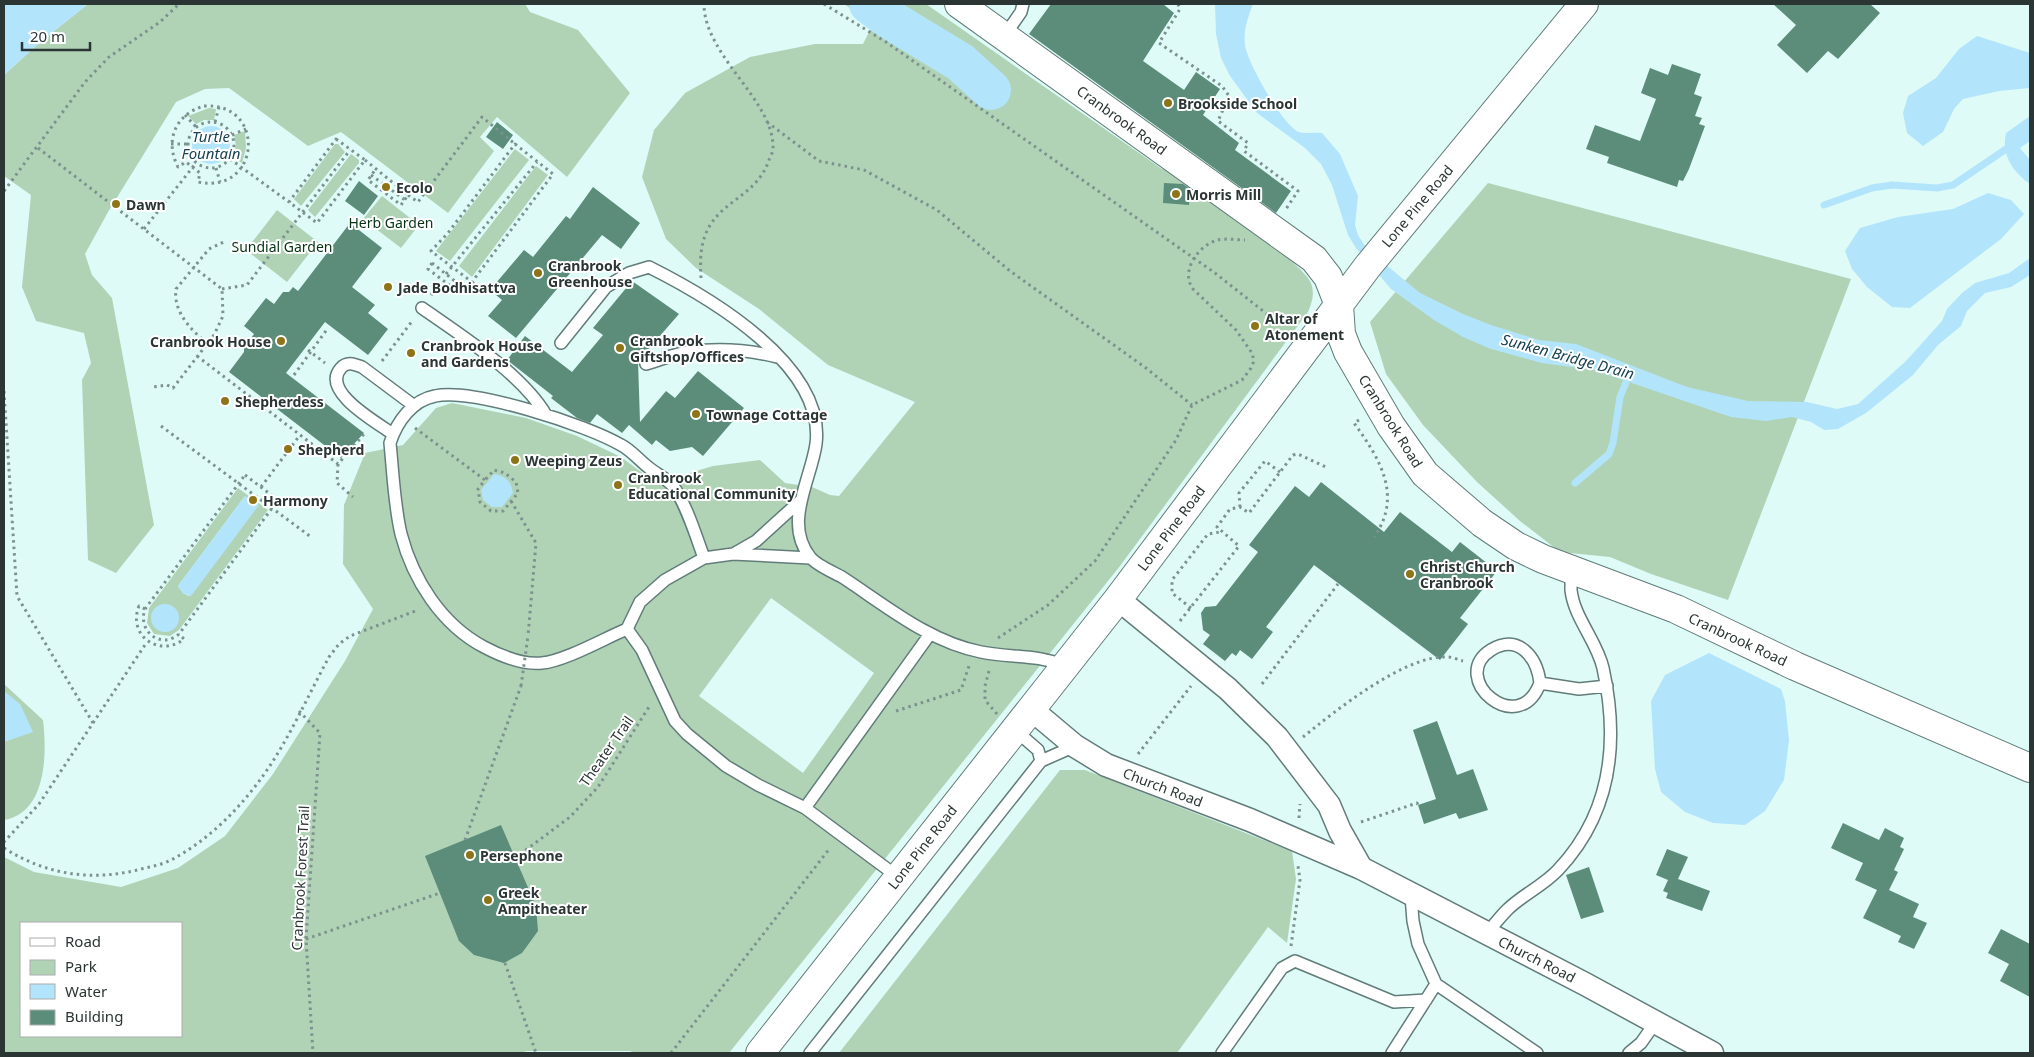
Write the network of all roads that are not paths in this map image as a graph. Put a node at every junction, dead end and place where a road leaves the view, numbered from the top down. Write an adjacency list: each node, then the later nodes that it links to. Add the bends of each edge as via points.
1 (959, 4): 4 (street, Cranbrook Road)
2 (1023, 4): 4 (lane)
3 (1584, 4): 5 (street, Lone Pine Road)
4 (1005, 35): 5 (street, Cranbrook Road, via 1314,259 1328,276)
5 (1339, 305): 17 (street, Cranbrook Road, via 1341,334 1348,352 1391,426 1425,474 1482,523 1516,546); 18 (street, Lone Pine Road)
6 (422, 308): 11 (lane, via 474,344 518,382)
7 (561, 343): 8 (lane, via 606,287 629,273 649,267 705,300 760,338)
8 (778, 356): 9 (lane, via 757,352 695,352); 13 (lane, via 800,380 813,409 816,443)
9 (646, 364)
10 (413, 405): 11 (lane, via 434,396 451,394); 12 (lane); 12 (lane, via 353,363 344,365 338,372 335,381 340,392)
11 (546, 415): 15 (lane, via 622,445 673,486 690,519)
12 (392, 434): 19 (lane, via 390,442 401,532 408,557 434,604 466,638 504,657 542,663)
13 (801, 500): 14 (lane, via 756,541); 16 (lane, via 798,509 800,536)
14 (733, 554): 15 (lane); 16 (lane)
15 (704, 558): 19 (lane, via 665,580 640,602)
16 (810, 558): 20 (lane)
17 (1572, 571): 23 (lane, via 1571,592 1602,664); 27 (street, Cranbrook Road, via 1676,609 1795,666)
18 (1118, 599): 21 (street, Lone Pine Road); 29 (street, via 1228,688 1277,737 1329,805)
19 (628, 629): 28 (lane, via 642,650 675,721 706,751 750,780)
20 (930, 634): 21 (lane, via 956,646 982,652 1046,658); 28 (lane)
21 (1066, 666): 24 (street, Lone Pine Road)
22 (1540, 683): 22 (lane, via 1538,669 1531,656 1522,648 1509,644 1486,653 1478,665 1481,687 1497,704 1510,707 1521,704 1532,698); 23 (lane, via 1579,689)
23 (1607, 686): 32 (lane, via 1612,717 1610,756 1600,798 1586,831 1557,871 1508,909)
24 (1016, 719): 25 (street, Church Road); 26 (lane, via 1038,750); 30 (street, Lone Pine Road)
25 (1075, 746): 26 (lane); 29 (street, Church Road, via 1106,765)
26 (1041, 761): 37 (lane)
27 (2030, 768)
28 (805, 808): 30 (lane)
29 (1361, 868): 31 (street, Church Road)
30 (898, 877): 36 (street, Lone Pine Road)
31 (1411, 896): 32 (street, Church Road); 33 (lane, via 1418,944)
32 (1487, 933): 35 (street, Church Road)
33 (1436, 984): 34 (lane); 40 (lane)
34 (1426, 1000): 38 (lane, via 1394,1002 1295,961 1282,968); 39 (lane)
35 (1655, 1023): 41 (lane, via 1641,1043); 42 (street, Church Road)
36 (760, 1053)
37 (810, 1053)
38 (1222, 1053)
39 (1392, 1053)
40 (1537, 1053)
41 (1629, 1053)
42 (1712, 1053)

